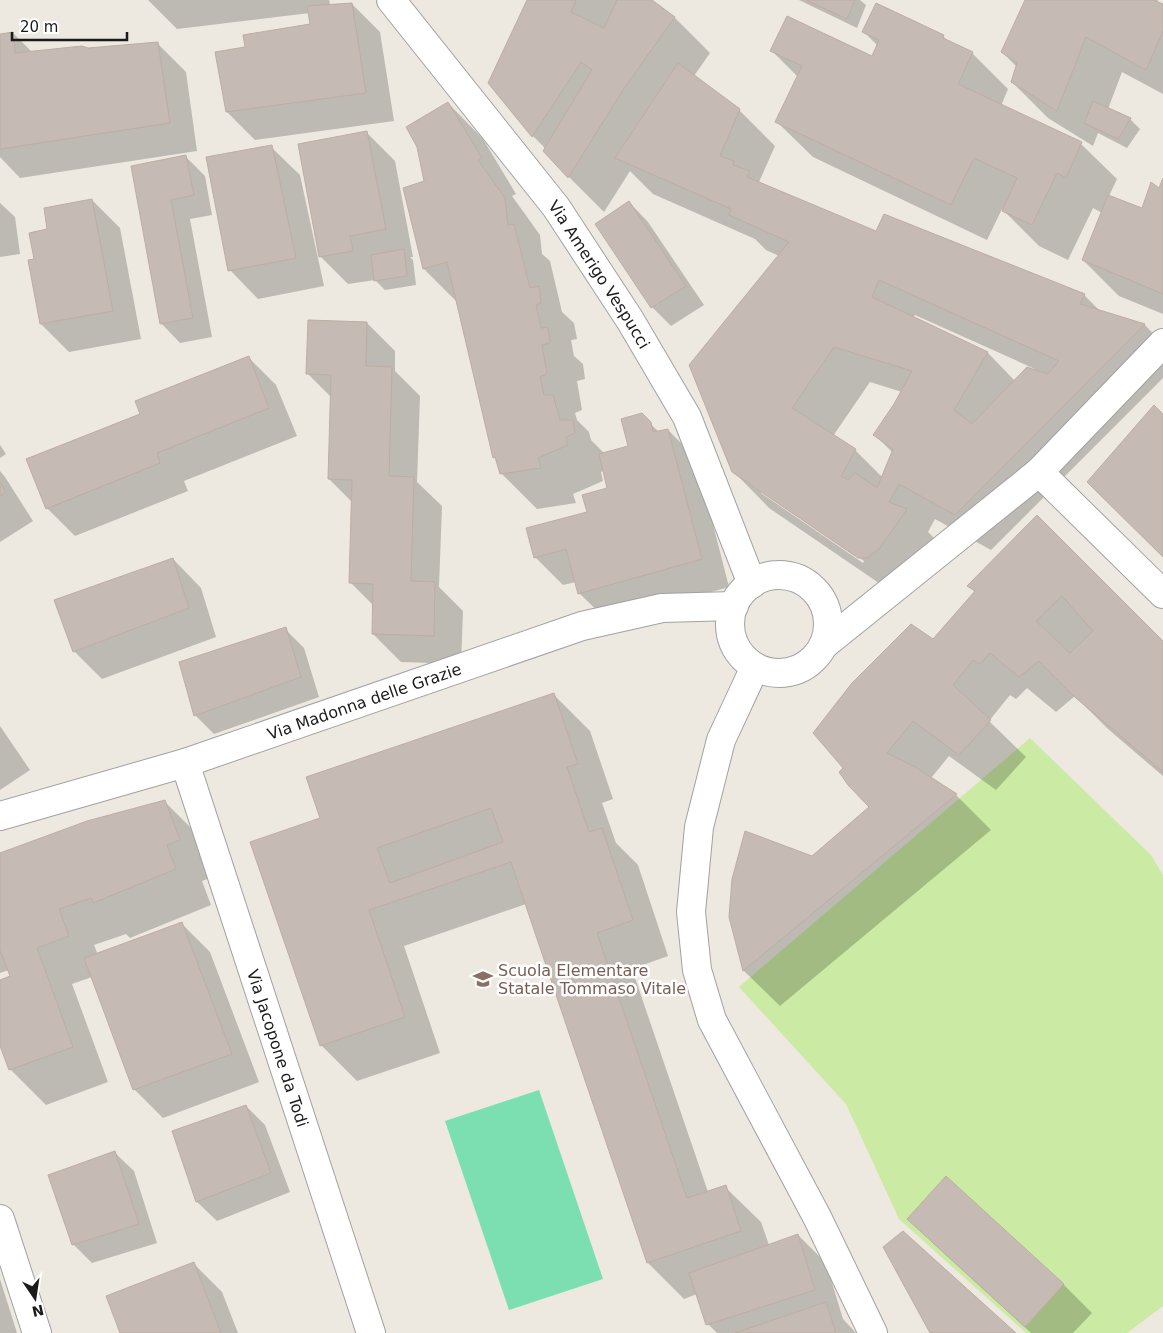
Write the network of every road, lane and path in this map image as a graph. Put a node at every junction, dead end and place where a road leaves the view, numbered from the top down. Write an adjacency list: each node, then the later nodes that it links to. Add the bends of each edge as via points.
1 (390, 0): 4 (street, Via Amerigo Vespucci, via 556,207 630,320 687,416)
2 (1163, 344): 3 (street)
3 (1038, 472): 5 (street); 7 (street)
4 (752, 584): 6 (street, via 741,593); 7 (street, via 766,577 782,575 797,578 811,586 822,598 827,613)
5 (1163, 594)
6 (734, 606): 8 (street, via 730,630 735,645 743,658); 9 (street, Via Madonna delle Grazie, via 662,608 582,626)
7 (825, 644): 8 (street, via 812,661 799,669 784,673)
8 (755, 667): 14 (street, via 721,740 699,827 690,912 697,970 712,1020 817,1217)
9 (185, 763): 10 (street, Via Madonna delle Grazie); 13 (street, Via Jacopone da Todi)
10 (0, 816)
11 (0, 1219): 12 (street)
12 (37, 1333)
13 (371, 1333)
14 (873, 1333)

